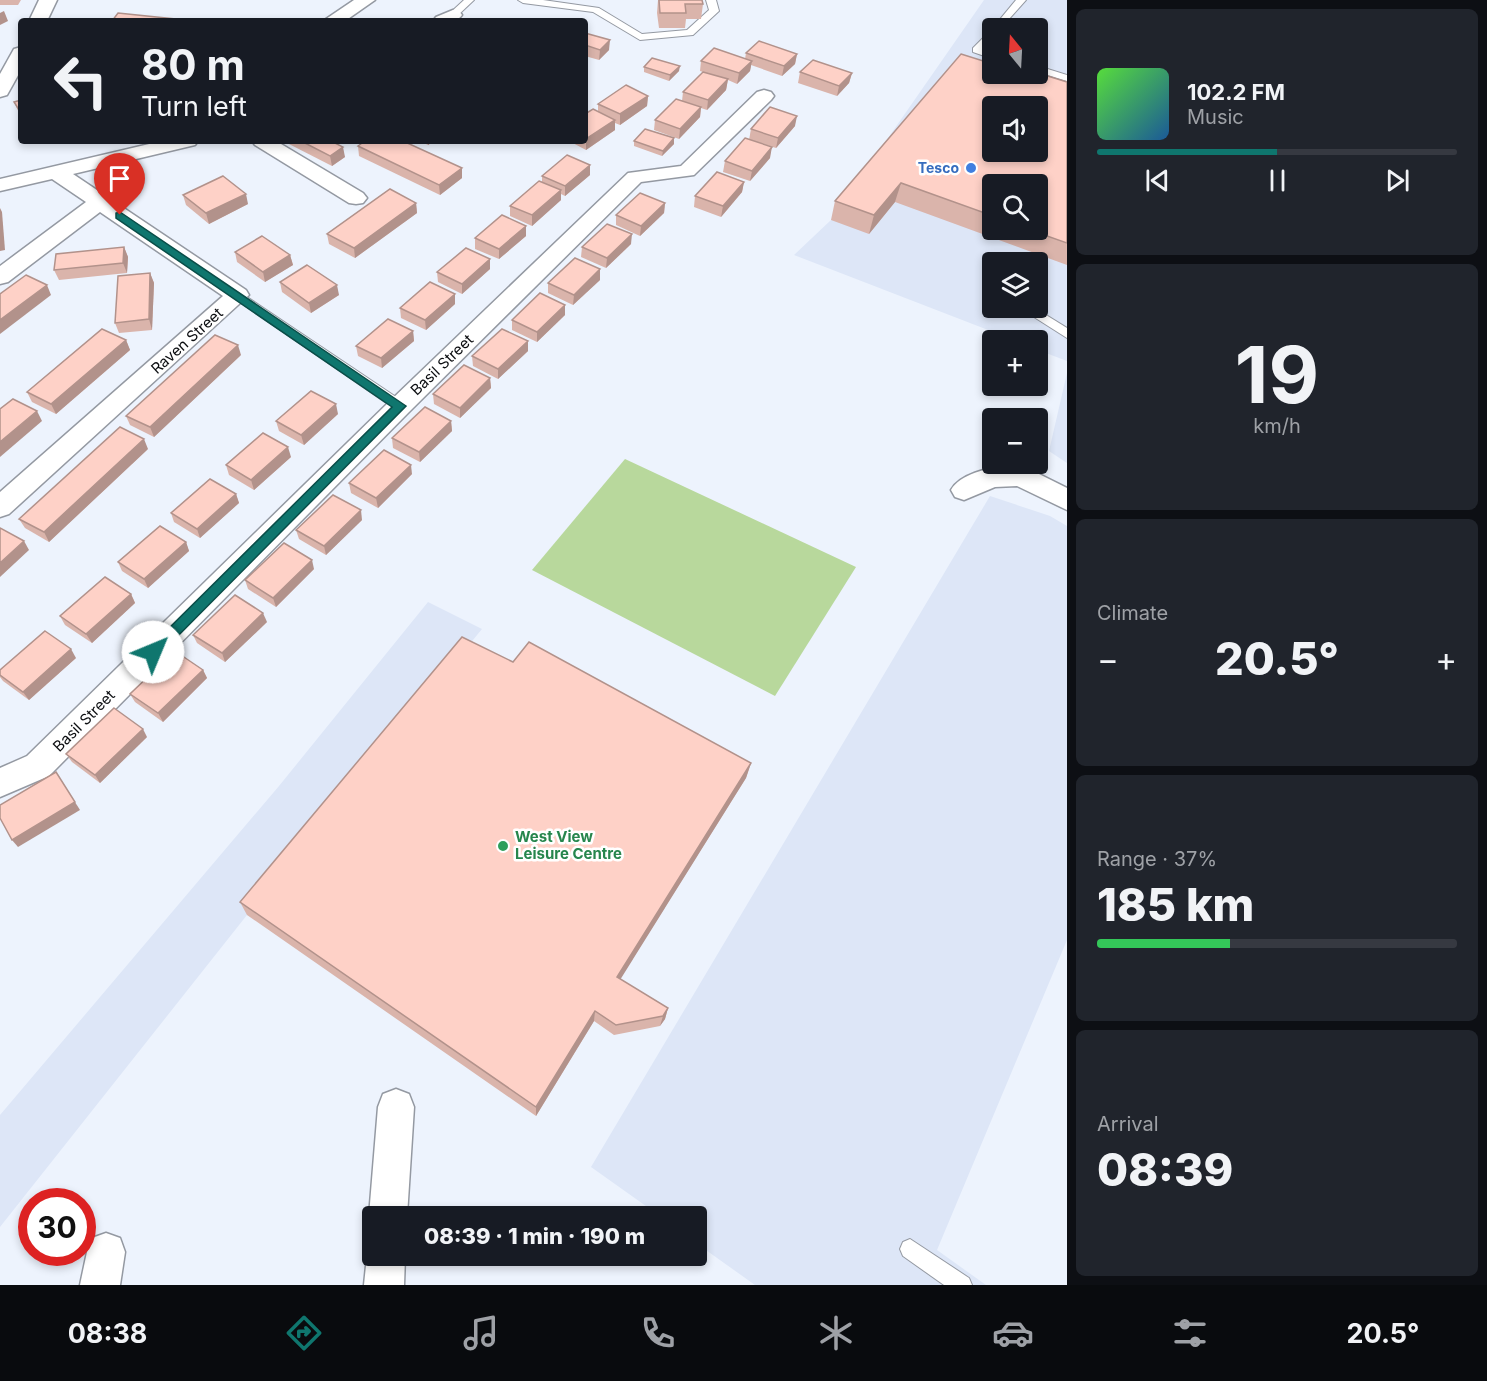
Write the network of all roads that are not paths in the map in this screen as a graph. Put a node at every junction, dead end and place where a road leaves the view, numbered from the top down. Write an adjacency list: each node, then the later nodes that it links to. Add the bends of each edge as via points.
1 (48, 0): 7 (street)
2 (366, 0): 8 (street)
3 (469, 0): 9 (lane)
4 (523, 0): 5 (lane, via 596,10 640,37 690,33 714,12)
5 (711, 0)
6 (1021, 0): 10 (lane)
7 (39, 18)
8 (337, 18)
9 (447, 18)
10 (1005, 18)
11 (982, 43): 14 (lane, via 976,50)
12 (0, 51): 13 (street)
13 (18, 51)
14 (982, 52)
15 (18, 57): 18 (street)
16 (1048, 72): 17 (lane)
17 (1067, 78)
18 (0, 91)
19 (764, 96): 30 (street, Basil Street, via 687,171 635,177)
20 (176, 144): 22 (street)
21 (267, 144): 24 (street)
22 (57, 173): 23 (street); 25 (street, Raven Street)
23 (0, 185)
24 (356, 198)
25 (100, 202): 26 (street); 27 (street, Raven Street)
26 (0, 277)
27 (238, 295): 30 (lane); 33 (street, Raven Street)
28 (1044, 318): 29 (lane)
29 (1067, 334)
30 (400, 406): 34 (street, Basil Street, via 38,766)
31 (964, 490): 32 (street, via 984,478 1006,474 1028,478)
32 (1067, 500)
33 (0, 507)
34 (0, 783)
35 (396, 1107): 36 (street)
36 (389, 1206)
37 (910, 1249): 40 (lane)
38 (385, 1266): 39 (street)
39 (384, 1285)
40 (962, 1285)

